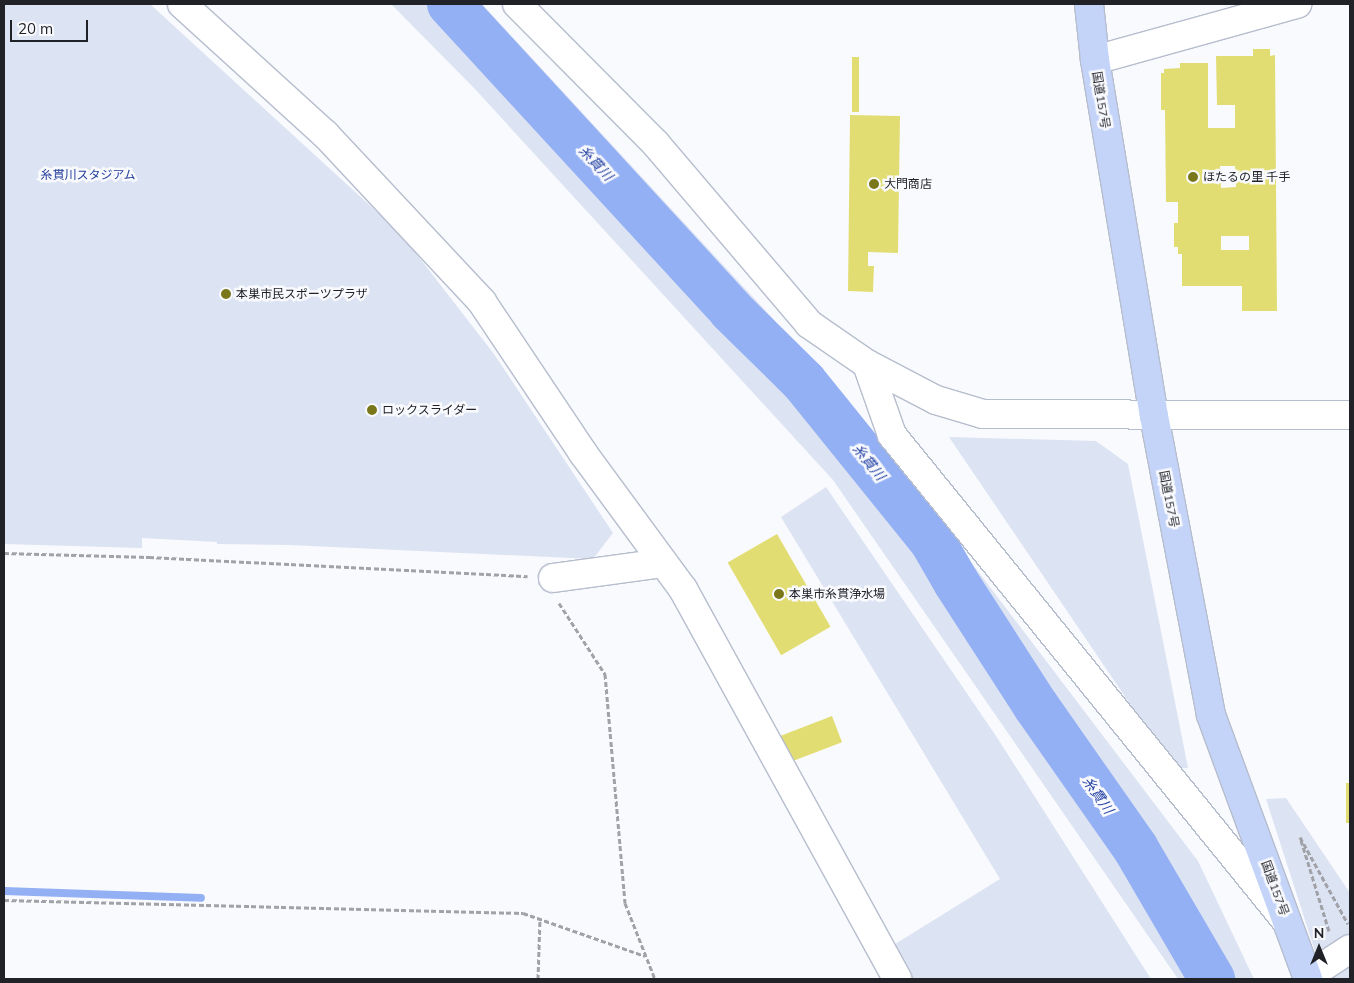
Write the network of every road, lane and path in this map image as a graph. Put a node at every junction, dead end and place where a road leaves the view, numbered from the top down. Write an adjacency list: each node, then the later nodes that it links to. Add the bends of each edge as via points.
1 (182, 4): 10 (street, via 325,134 482,302 583,453)
2 (517, 4): 6 (street, via 656,144 808,324)
3 (1088, 4): 5 (highway, 国道157号)
4 (1296, 4): 5 (street)
5 (1095, 60): 8 (highway, 国道157号)
6 (867, 364): 8 (street, via 936,400 983,414); 14 (street, via 892,435)
7 (1350, 415): 8 (street)
8 (1154, 416): 14 (highway, 国道157号, via 1211,716)
9 (4, 553): 11 (path, via 149,557)
10 (663, 563): 11 (street); 22 (street, via 683,589)
11 (553, 578): 18 (path, via 557,599 605,674 625,904)
12 (4, 900): 13 (path, via 523,913)
13 (540, 918): 18 (path); 20 (path)
14 (1287, 922): 19 (highway, 国道157号)
15 (1350, 929): 16 (path, via 1300,837)
16 (1330, 932)
17 (1350, 949): 19 (street)
18 (646, 957): 21 (path)
19 (1308, 978)
20 (538, 979)
21 (655, 979)
22 (897, 979)

